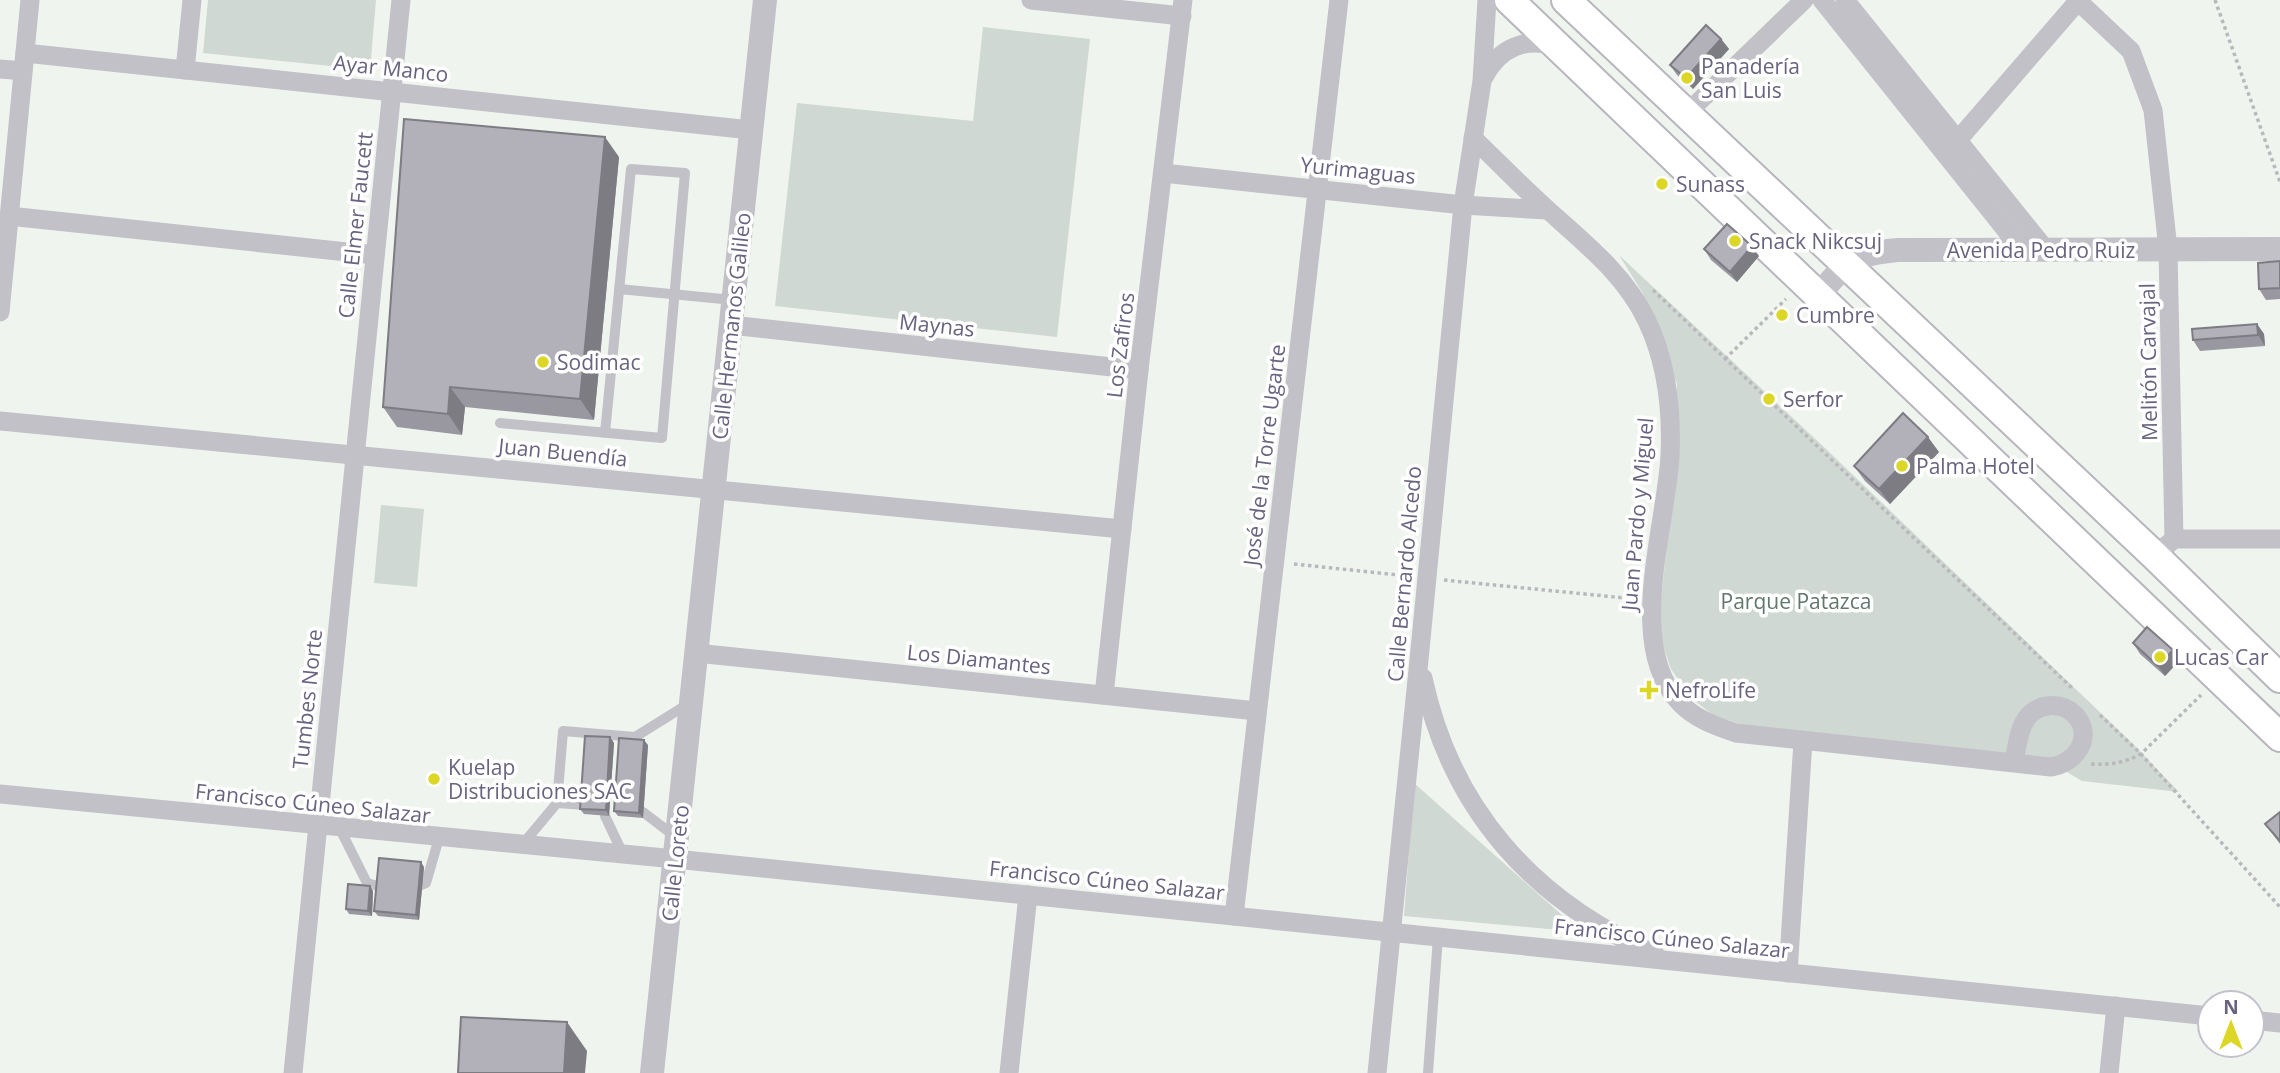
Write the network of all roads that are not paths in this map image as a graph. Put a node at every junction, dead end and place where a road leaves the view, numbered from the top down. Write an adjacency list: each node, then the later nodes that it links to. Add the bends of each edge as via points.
1 (30, 0): 16 (street)
2 (192, 0): 18 (street)
3 (401, 0): 20 (street, Calle Elmer Faucett)
4 (765, 0): 22 (street, Calle Hermanos Galileo)
5 (1031, 0): 14 (street)
6 (1339, 0): 26 (street, José de la Torre Ugarte)
7 (1487, 0): 19 (street, Calle Bernardo Alcedo)
8 (1509, 0): 15 (main road)
9 (1804, 0): 21 (street)
10 (1822, 0): 24 (street)
11 (1844, 0): 24 (street)
12 (2079, 0): 24 (street); 30 (street, Melitón Carvajal, via 2131,51 2143,80 2153,110)
13 (1581, 5): 21 (main road)
14 (1183, 8): 25 (street, Los Zafiros)
15 (1563, 50): 19 (street, Calle Bernardo Alcedo, via 1539,43 1515,46 1501,54); 35 (main road)
16 (24, 62): 17 (street, Ayar Manco); 18 (street, Ayar Manco); 29 (street)
17 (0, 69)
18 (185, 69): 20 (street, Ayar Manco)
19 (1482, 81): 23 (street, Calle Bernardo Alcedo)
20 (392, 91): 22 (street, Ayar Manco); 33 (street, Calle Elmer Faucett)
21 (1686, 114): 34 (main road)
22 (751, 130): 39 (street, Calle Hermanos Galileo)
23 (1473, 138): 27 (street, Calle Bernardo Alcedo); 28 (street, Juan Pardo y Miguel)
24 (1952, 147): 32 (street)
25 (1163, 173): 26 (street, Yurimaguas); 40 (street, Los Zafiros)
26 (1317, 188): 27 (street, Yurimaguas); 54 (street, José de la Torre Ugarte)
27 (1462, 205): 28 (street, Yurimaguas); 50 (street, Calle Bernardo Alcedo)
28 (1548, 210): 56 (street, Juan Pardo y Miguel, via 1599,254 1630,293 1647,321 1661,360 1669,402 1670,457 1650,624 1655,657 1668,687 1681,704 1706,722 1736,733)
29 (9, 216): 33 (street); 38 (street)
30 (2168, 249): 31 (street, Avenida Pedro Ruiz); 32 (street, Avenida Pedro Ruiz); 48 (street, Melitón Carvajal)
31 (2280, 249)
32 (2034, 250): 34 (street, Avenida Pedro Ruiz, via 1873,252)
33 (375, 255): 44 (street, Calle Elmer Faucett)
34 (1847, 264): 35 (street, Avenida Pedro Ruiz); 48 (main road)
35 (1812, 287): 55 (main road)
36 (619, 289): 37 (lane); 37 (lane, via 631,169 685,173); 43 (lane)
37 (674, 294): 39 (lane); 43 (lane, via 662,438)
38 (0, 312)
39 (732, 313): 40 (street, Maynas); 45 (street, Calle Hermanos Galileo)
40 (1139, 370): 46 (street, Los Zafiros)
41 (0, 421): 44 (street, Juan Buendía)
42 (500, 424): 43 (lane)
43 (605, 433)
44 (354, 455): 45 (street, Juan Buendía); 63 (street, Tumbes Norte)
45 (713, 490): 46 (street, Juan Buendía); 49 (street, Calle Hermanos Galileo)
46 (1122, 529): 52 (street, Los Zafiros)
47 (2280, 539): 48 (street)
48 (2165, 548): 51 (main road)
49 (696, 653): 52 (street, Los Diamantes); 53 (street, Calle Loreto)
50 (1419, 660): 71 (street, Calle Bernardo Alcedo); 73 (street, via 1430,710 1448,758 1472,804 1502,846 1538,883 1579,914)
51 (2280, 678)
52 (1104, 695): 54 (street, Los Diamantes)
53 (691, 702): 59 (lane, via 635,740 563,731); 67 (street, Calle Loreto)
54 (1257, 711): 70 (street, José de la Torre Ugarte)
55 (2280, 737)
56 (1802, 741): 57 (street, Juan Pardo y Miguel); 74 (street)
57 (2014, 761): 57 (street, Juan Pardo y Miguel, via 2050,767 2068,762 2082,744 2075,716 2052,705 2030,714)
58 (0, 794): 63 (street, Francisco Cúneo Salazar)
59 (557, 803): 60 (lane); 66 (lane)
60 (585, 805)
61 (643, 812): 67 (lane)
62 (605, 816): 68 (lane)
63 (318, 826): 64 (street, Francisco Cúneo Salazar); 77 (street, Tumbes Norte)
64 (340, 829): 65 (street, Francisco Cúneo Salazar); 65 (lane, via 367,883 384,888 407,890 426,883)
65 (439, 838): 66 (street, Francisco Cúneo Salazar)
66 (522, 845): 68 (street, Francisco Cúneo Salazar)
67 (676, 849): 68 (street, Francisco Cúneo Salazar); 69 (street, Francisco Cúneo Salazar); 78 (street, Calle Loreto)
68 (623, 855)
69 (1028, 895): 70 (street, Francisco Cúneo Salazar); 79 (street)
70 (1234, 916): 71 (street, Francisco Cúneo Salazar)
71 (1391, 932): 72 (street, Francisco Cúneo Salazar); 80 (street, Calle Bernardo Alcedo)
72 (1438, 937): 73 (street, Francisco Cúneo Salazar); 81 (lane)
73 (1672, 961): 74 (street, Francisco Cúneo Salazar)
74 (1788, 973): 75 (street, Francisco Cúneo Salazar)
75 (2116, 1006): 76 (street, Francisco Cúneo Salazar); 82 (street)
76 (2196, 1015)
77 (293, 1073)
78 (652, 1073)
79 (1009, 1073)
80 (1377, 1073)
81 (1428, 1073)
82 (2109, 1073)

